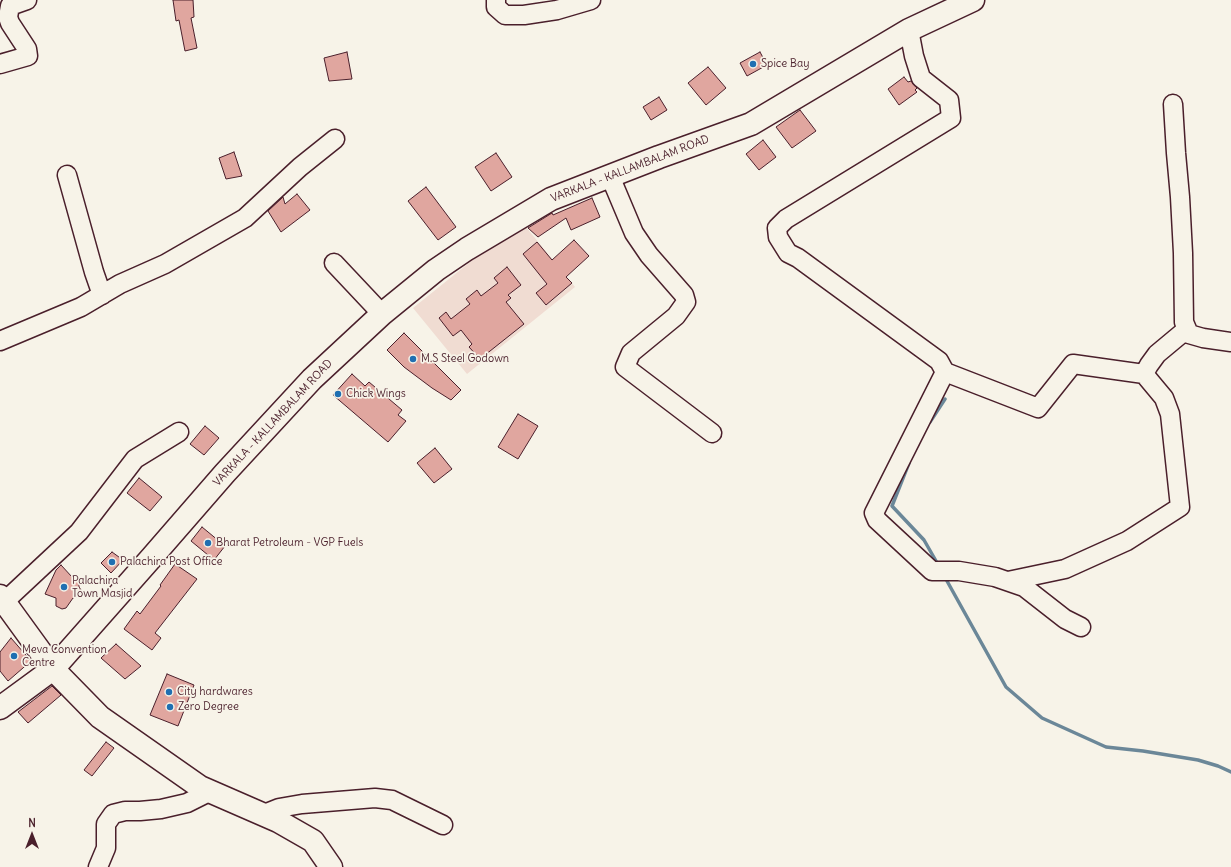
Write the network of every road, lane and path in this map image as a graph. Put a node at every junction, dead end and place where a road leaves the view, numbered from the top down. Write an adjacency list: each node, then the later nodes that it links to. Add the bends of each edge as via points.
1 (27, 0): 6 (street, via 10,6 8,17 27,49 28,56)
2 (496, 0): 3 (street, via 496,7 505,15 557,10)
3 (591, 0)
4 (973, 0): 5 (main road, VARKALA - KALLAMBALAM ROAD)
5 (909, 30): 10 (main road, VARKALA - KALLAMBALAM ROAD, via 751,124); 17 (street, via 921,78 949,100 951,118 786,219 777,228 778,237 788,253 939,361)
6 (0, 64)
7 (1173, 104): 14 (street, via 1183,253 1184,322)
8 (335, 140): 12 (street, via 300,167 245,218 165,264)
9 (67, 175): 12 (street)
10 (610, 176): 13 (main road, VARKALA - KALLAMBALAM ROAD, via 551,199 467,249 436,270); 20 (street, via 634,233 649,255 684,295 686,302 676,316 632,353 625,367)
11 (334, 263): 13 (street)
12 (102, 295): 15 (street, via 47,322)
13 (382, 314): 24 (main road, VARKALA - KALLAMBALAM ROAD, via 312,379 225,473)
14 (1187, 329): 16 (street, via 1189,334); 18 (street, via 1157,354)
15 (0, 340)
16 (1231, 342)
17 (945, 372): 18 (street, via 1038,408 1073,364); 21 (street, via 874,513 877,520 932,571 959,572)
18 (1144, 374): 21 (street, via 1164,398 1170,414 1180,507 1127,541 1065,568)
19 (179, 432): 22 (street, via 135,459 79,532)
20 (712, 433)
21 (1007, 581): 23 (street, via 1024,587 1065,619)
22 (2, 599): 24 (main road)
23 (1081, 626)
24 (53, 669): 25 (main road, VARKALA - KALLAMBALAM ROAD); 26 (main road, via 100,717 200,787)
25 (0, 708)
26 (211, 792): 27 (main road); 29 (street, via 161,809 113,814 106,824 106,848)
27 (264, 814): 28 (street, via 302,804 375,798 392,800); 30 (main road, via 313,841)
28 (442, 825)
29 (98, 867)
30 (331, 867)

